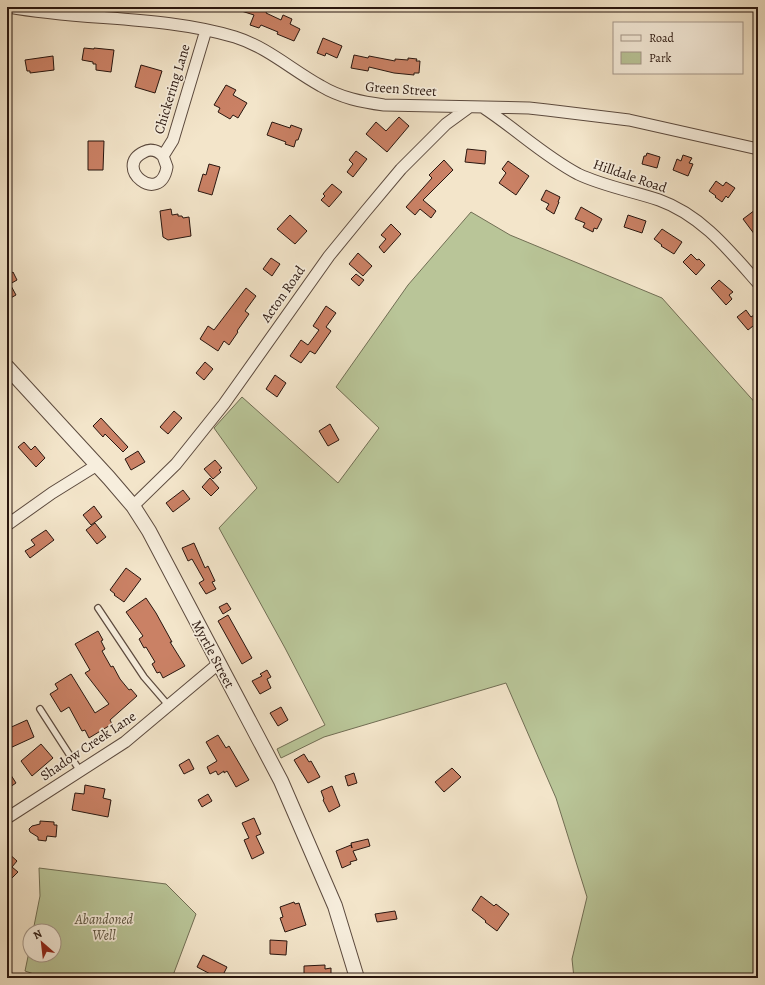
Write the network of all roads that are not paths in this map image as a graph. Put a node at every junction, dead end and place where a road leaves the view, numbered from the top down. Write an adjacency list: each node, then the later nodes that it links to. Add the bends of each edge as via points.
1 (9, 7): 2 (street, Green Street, via 165,23)
2 (206, 30): 4 (street, Green Street, via 250,43 279,58 322,87 351,100 384,106); 6 (street, Chickering Lane, via 173,140)
3 (484, 107): 4 (street, Green Street); 5 (street, Green Street, via 528,108 629,120); 7 (street, Hilldale Road, via 543,153 579,174 660,200 683,211 712,234)
4 (468, 108): 10 (street, Acton Road, via 446,124 401,169 329,256 224,404 176,464)
5 (758, 149)
6 (163, 156)
7 (758, 282)
8 (7, 367): 9 (street, Myrtle Street)
9 (97, 465): 10 (street, Myrtle Street); 11 (street)
10 (133, 506): 13 (street, Myrtle Street, via 157,545)
11 (7, 525)
12 (98, 608): 14 (lane, via 144,677)
13 (218, 664): 14 (street, Shadow Creek Lane); 18 (street, Myrtle Street, via 303,830 335,906)
14 (169, 706): 16 (street, Shadow Creek Lane, via 125,742)
15 (40, 709): 16 (lane)
16 (80, 771): 17 (street, Shadow Creek Lane)
17 (7, 818)
18 (357, 978)

